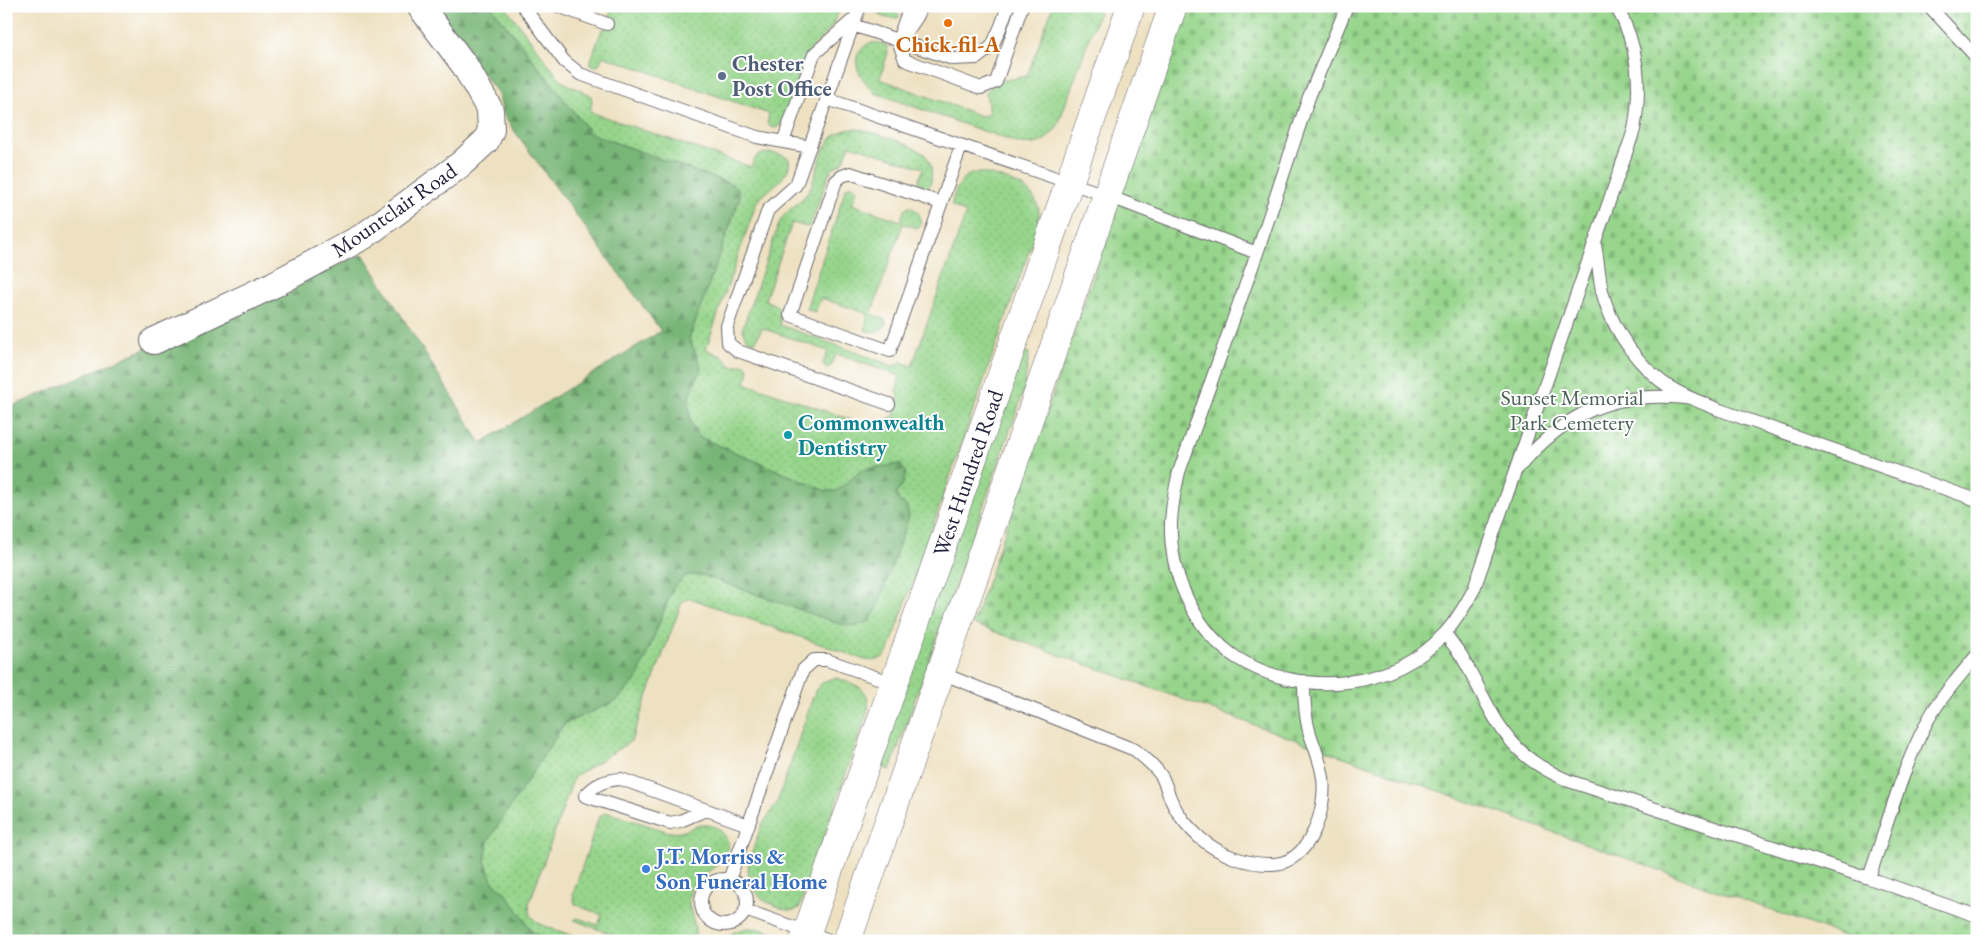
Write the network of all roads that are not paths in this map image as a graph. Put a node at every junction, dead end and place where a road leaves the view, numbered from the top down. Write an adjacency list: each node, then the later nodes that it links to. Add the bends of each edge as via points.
1 (420, 6): 28 (street, Mountclair Road, via 465,66 490,110 491,130 486,141 461,164 364,236 274,286)
2 (523, 6): 20 (lane, via 564,61 580,74 757,137)
3 (558, 6): 15 (lane)
4 (910, 6): 16 (lane)
5 (922, 6): 16 (lane, via 917,18)
6 (999, 6): 17 (lane)
7 (1008, 6): 17 (lane, via 992,46)
8 (1022, 6): 16 (lane, via 996,82 981,88 905,60)
9 (1132, 6): 23 (main road, West Hundred Road)
10 (1173, 6): 24 (main road, West Hundred Road)
11 (1347, 6): 27 (lane, via 1309,96)
12 (1616, 6): 26 (lane, via 1635,50 1639,107)
13 (1929, 6): 18 (lane)
14 (857, 16): 16 (lane); 19 (lane); 20 (lane, via 814,54)
15 (607, 24)
16 (898, 40): 17 (lane, via 954,59)
17 (981, 55)
18 (1977, 58)
19 (827, 99): 21 (lane); 22 (lane)
20 (782, 142): 22 (lane)
21 (961, 146): 23 (lane); 25 (lane)
22 (810, 147): 30 (lane, via 796,185 768,210 727,326 728,343 738,351)
23 (1068, 183): 24 (lane); 37 (main road, West Hundred Road)
24 (1108, 196): 27 (lane); 35 (main road, West Hundred Road)
25 (940, 203): 25 (lane, via 890,351 790,315 836,181 842,176 850,173)
26 (1595, 243): 29 (lane, via 1602,290 1618,330 1635,356 1656,378); 31 (lane)
27 (1256, 253): 36 (lane, via 1179,472 1171,505 1171,536 1176,567 1186,596 1212,636 1236,657 1261,671)
28 (154, 341)
29 (1690, 398): 31 (lane, via 1669,396 1613,401 1585,412 1535,449); 32 (lane)
30 (889, 404)
31 (1513, 474): 33 (lane, via 1474,589)
32 (1977, 500)
33 (1445, 633): 36 (lane, via 1410,661 1389,672 1362,681); 40 (lane, via 1506,736 1545,770 1569,781)
34 (1977, 655): 40 (lane, via 1929,718 1913,751)
35 (941, 673): 36 (lane, via 1135,750 1162,777 1173,804 1200,838 1219,852 1241,861 1264,864 1280,864 1305,848 1320,812 1323,778 1309,732); 45 (main road, West Hundred Road)
36 (1304, 682)
37 (894, 684): 39 (lane, via 827,660 814,660 803,670); 44 (main road, West Hundred Road)
38 (706, 810): 38 (lane, via 621,779 607,780 594,786 585,796 670,823); 39 (lane)
39 (748, 825): 41 (lane)
40 (1869, 878): 43 (lane)
41 (729, 880): 42 (lane, via 742,888 747,902); 42 (lane, via 717,880 706,888 701,903 703,910 713,922 729,924)
42 (745, 910): 44 (lane)
43 (1977, 916)
44 (814, 938)
45 (848, 941)

